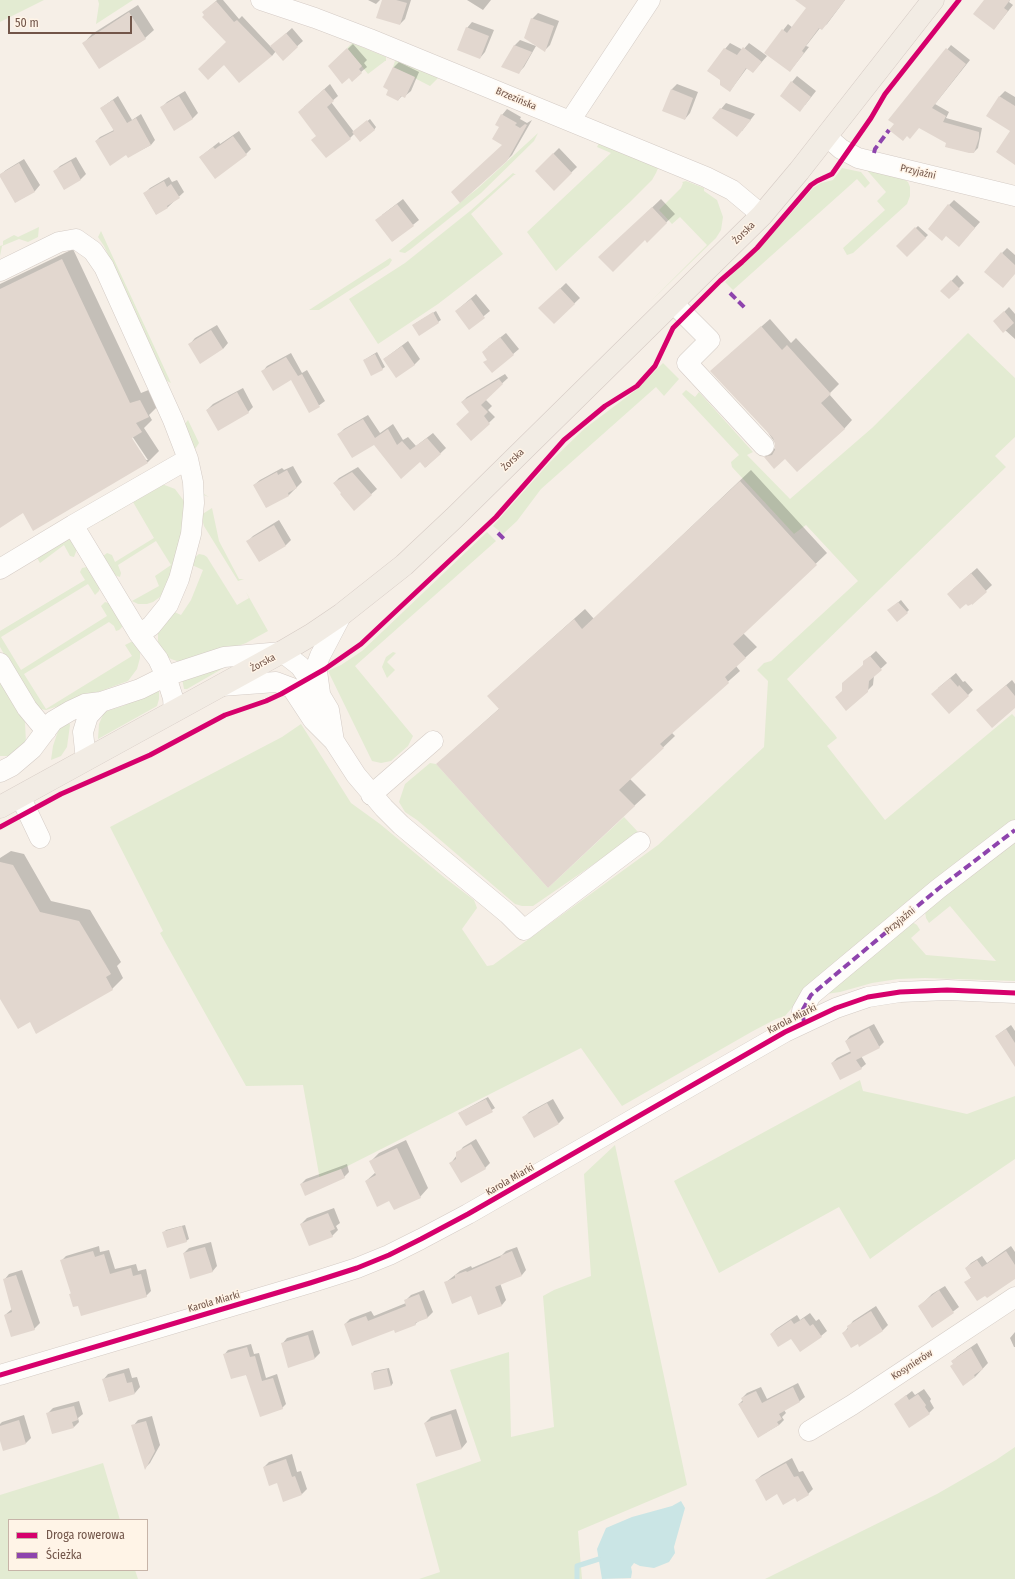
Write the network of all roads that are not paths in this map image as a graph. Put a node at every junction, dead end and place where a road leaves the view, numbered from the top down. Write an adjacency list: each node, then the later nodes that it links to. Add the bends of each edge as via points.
1 (261, 0): 4 (street, Brzezińska, via 363,36)
2 (933, 0): 5 (main road, Żorska)
3 (643, 3): 4 (street)
4 (570, 121): 7 (street, Brzezińska, via 725,186)
5 (826, 136): 6 (street, Przyjaźni, via 854,156 909,164); 7 (main road, Żorska)
6 (1015, 196)
7 (762, 215): 9 (main road, Żorska)
8 (0, 271): 11 (street, via 59,242 76,239 93,251 104,267 127,317)
9 (673, 303): 10 (street, via 710,340 687,363); 14 (main road, Żorska, via 430,542)
10 (764, 446)
11 (188, 459): 12 (street); 15 (street, via 194,503 184,560 168,605 151,626)
12 (73, 525): 13 (street); 15 (street)
13 (0, 569)
14 (342, 614): 16 (main road, Żorska); 22 (street, via 317,664)
15 (144, 641): 18 (street, via 158,659); 21 (street, via 146,670)
16 (282, 652): 18 (street, via 224,657); 19 (main road, Żorska); 20 (street); 22 (street, via 300,666)
17 (0, 663): 25 (street, via 27,708)
18 (166, 676): 21 (street); 24 (street, via 173,698)
19 (221, 686): 20 (street, via 273,682); 24 (main road, Żorska)
20 (292, 688): 26 (street, via 313,720)
21 (140, 689): 23 (street)
22 (320, 695): 26 (street, via 329,710)
23 (101, 702): 25 (street, via 85,704 70,711 53,720); 28 (street, via 88,716 83,732)
24 (174, 712): 28 (main road, Żorska)
25 (46, 730): 29 (street, via 32,749 12,766)
26 (334, 741): 30 (street)
27 (433, 742): 30 (street)
28 (86, 760): 31 (main road, Żorska)
29 (0, 772)
30 (372, 795): 35 (street, via 401,825 524,930)
31 (20, 796): 32 (main road, Żorska); 34 (street)
32 (0, 808)
33 (1015, 830): 37 (street, Przyjaźni, via 938,889 811,995 802,1011)
34 (40, 838)
35 (640, 842)
36 (1015, 994): 37 (street, Karola Miarki, via 947,990 900,992 852,1002)
37 (804, 1022): 39 (street, Karola Miarki, via 468,1214 389,1255 310,1283)
38 (1015, 1297): 40 (street, Kosynierów, via 852,1405)
39 (0, 1375)
40 (808, 1431)

